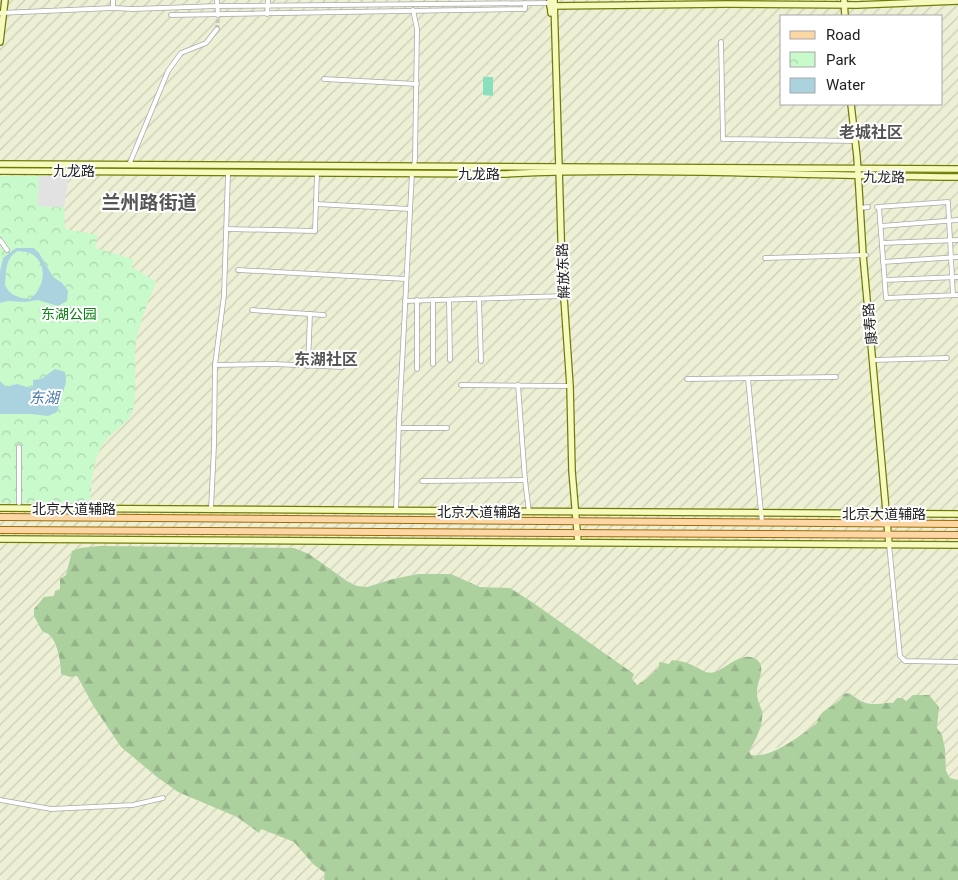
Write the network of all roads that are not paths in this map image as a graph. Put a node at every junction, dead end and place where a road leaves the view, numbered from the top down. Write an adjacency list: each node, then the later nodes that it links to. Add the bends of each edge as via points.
1 (5, 0): 16 (main road)
2 (113, 0): 14 (street)
3 (217, 0): 11 (street)
4 (268, 0): 12 (street)
5 (958, 1): 9 (main road)
6 (439, 2): 7 (street); 13 (street)
7 (525, 3): 8 (street); 15 (street, via 525,9)
8 (552, 4): 9 (main road); 30 (main road, 解放东路)
9 (843, 4): 10 (main road)
10 (958, 5)
11 (217, 6): 12 (street); 14 (street); 19 (street)
12 (268, 6): 13 (street); 17 (street)
13 (412, 6): 15 (street)
14 (113, 8): 16 (street)
15 (414, 11): 17 (street); 24 (street)
16 (2, 13): 21 (main road)
17 (267, 14): 19 (street)
18 (171, 15): 19 (street)
19 (218, 16)
20 (217, 29): 28 (street, via 206,43 181,53 168,70)
21 (0, 42)
22 (721, 42): 26 (street, via 723,139)
23 (324, 79): 24 (street)
24 (417, 84): 29 (street)
25 (852, 105): 26 (main road, 康寿路)
26 (856, 141): 31 (main road, 康寿路)
27 (0, 164): 28 (main road, 九龙路)
28 (129, 165): 29 (main road, 九龙路)
29 (414, 166): 30 (main road, 九龙路)
30 (557, 169): 31 (main road, 九龙路); 36 (main road, 九龙路, via 503,174); 37 (main road, 九龙路); 61 (main road, 解放东路)
31 (859, 169): 32 (main road, 九龙路); 37 (main road, 康寿路)
32 (958, 169)
33 (0, 171): 34 (main road, 九龙路)
34 (228, 173): 35 (main road, 九龙路); 44 (street)
35 (317, 173): 36 (main road, 九龙路); 39 (street)
36 (412, 173): 40 (street)
37 (859, 176): 38 (main road, 九龙路); 50 (main road, 康寿路)
38 (958, 177)
39 (316, 204): 40 (street); 44 (street, via 315,231)
40 (410, 209): 58 (street)
41 (958, 220): 42 (street)
42 (949, 221): 43 (street); 43 (street, via 948,202 878,207); 46 (street)
43 (881, 226): 48 (street)
44 (227, 229): 75 (street, via 224,296)
45 (0, 240): 49 (street)
46 (950, 240): 47 (street); 48 (street); 51 (street)
47 (958, 240)
48 (882, 244): 54 (street)
49 (8, 250)
50 (865, 255): 53 (street); 72 (main road, 康寿路)
51 (951, 257): 52 (street); 54 (street); 56 (street)
52 (958, 257)
53 (765, 258)
54 (884, 262): 59 (street)
55 (238, 270): 58 (street)
56 (952, 277): 57 (street); 59 (street); 60 (street)
57 (958, 277)
58 (406, 278): 63 (street)
59 (885, 280): 60 (street, via 886,298)
60 (956, 295)
61 (562, 296): 62 (street); 84 (main road, 解放东路)
62 (479, 299): 66 (street); 73 (street)
63 (405, 300): 64 (street); 85 (street)
64 (417, 300): 65 (street); 78 (street)
65 (433, 300): 66 (street); 74 (street)
66 (449, 300): 71 (street)
67 (252, 310): 68 (street)
68 (310, 314): 69 (street); 76 (street)
69 (324, 315)
70 (947, 358): 72 (street)
71 (450, 360)
72 (874, 360): 97 (main road, 康寿路)
73 (480, 361)
74 (433, 364)
75 (215, 365): 76 (street); 92 (street)
76 (308, 366): 77 (street)
77 (342, 367)
78 (417, 369)
79 (836, 376): 81 (street)
80 (687, 379): 81 (street)
81 (748, 379): 96 (street)
82 (518, 384): 83 (street); 84 (street); 88 (street)
83 (461, 385)
84 (568, 386): 95 (main road, 解放东路)
85 (399, 428): 86 (street); 93 (street)
86 (447, 428)
87 (19, 447): 90 (street)
88 (525, 480): 89 (street); 94 (street)
89 (422, 481)
90 (19, 503)
91 (0, 508): 92 (main road, 北京大道辅路)
92 (211, 509): 93 (main road, 北京大道辅路)
93 (396, 511): 94 (main road, 北京大道辅路)
94 (530, 512): 95 (main road, 北京大道辅路)
95 (574, 512): 96 (main road, 北京大道辅路); 100 (main road, 解放东路)
96 (761, 513): 97 (main road, 北京大道辅路); 101 (street)
97 (888, 514): 98 (main road, 北京大道辅路); 102 (main road, 康寿路)
98 (958, 514)
99 (0, 517): 100 (main road)
100 (574, 520): 101 (main road); 105 (main road, 解放东路)
101 (762, 522): 102 (main road)
102 (889, 523): 103 (main road); 106 (main road, 康寿路)
103 (958, 524)
104 (0, 530): 105 (main road)
105 (575, 533): 106 (main road); 109 (main road, 解放东路)
106 (890, 535): 107 (main road); 110 (main road, 康寿路)
107 (958, 535)
108 (0, 539): 109 (main road)
109 (576, 542): 110 (main road)
110 (891, 544): 111 (main road); 112 (street, via 900,656 905,660)
111 (958, 544)
112 (958, 662)
113 (163, 798): 114 (street, via 133,805 51,809)
114 (0, 800)

